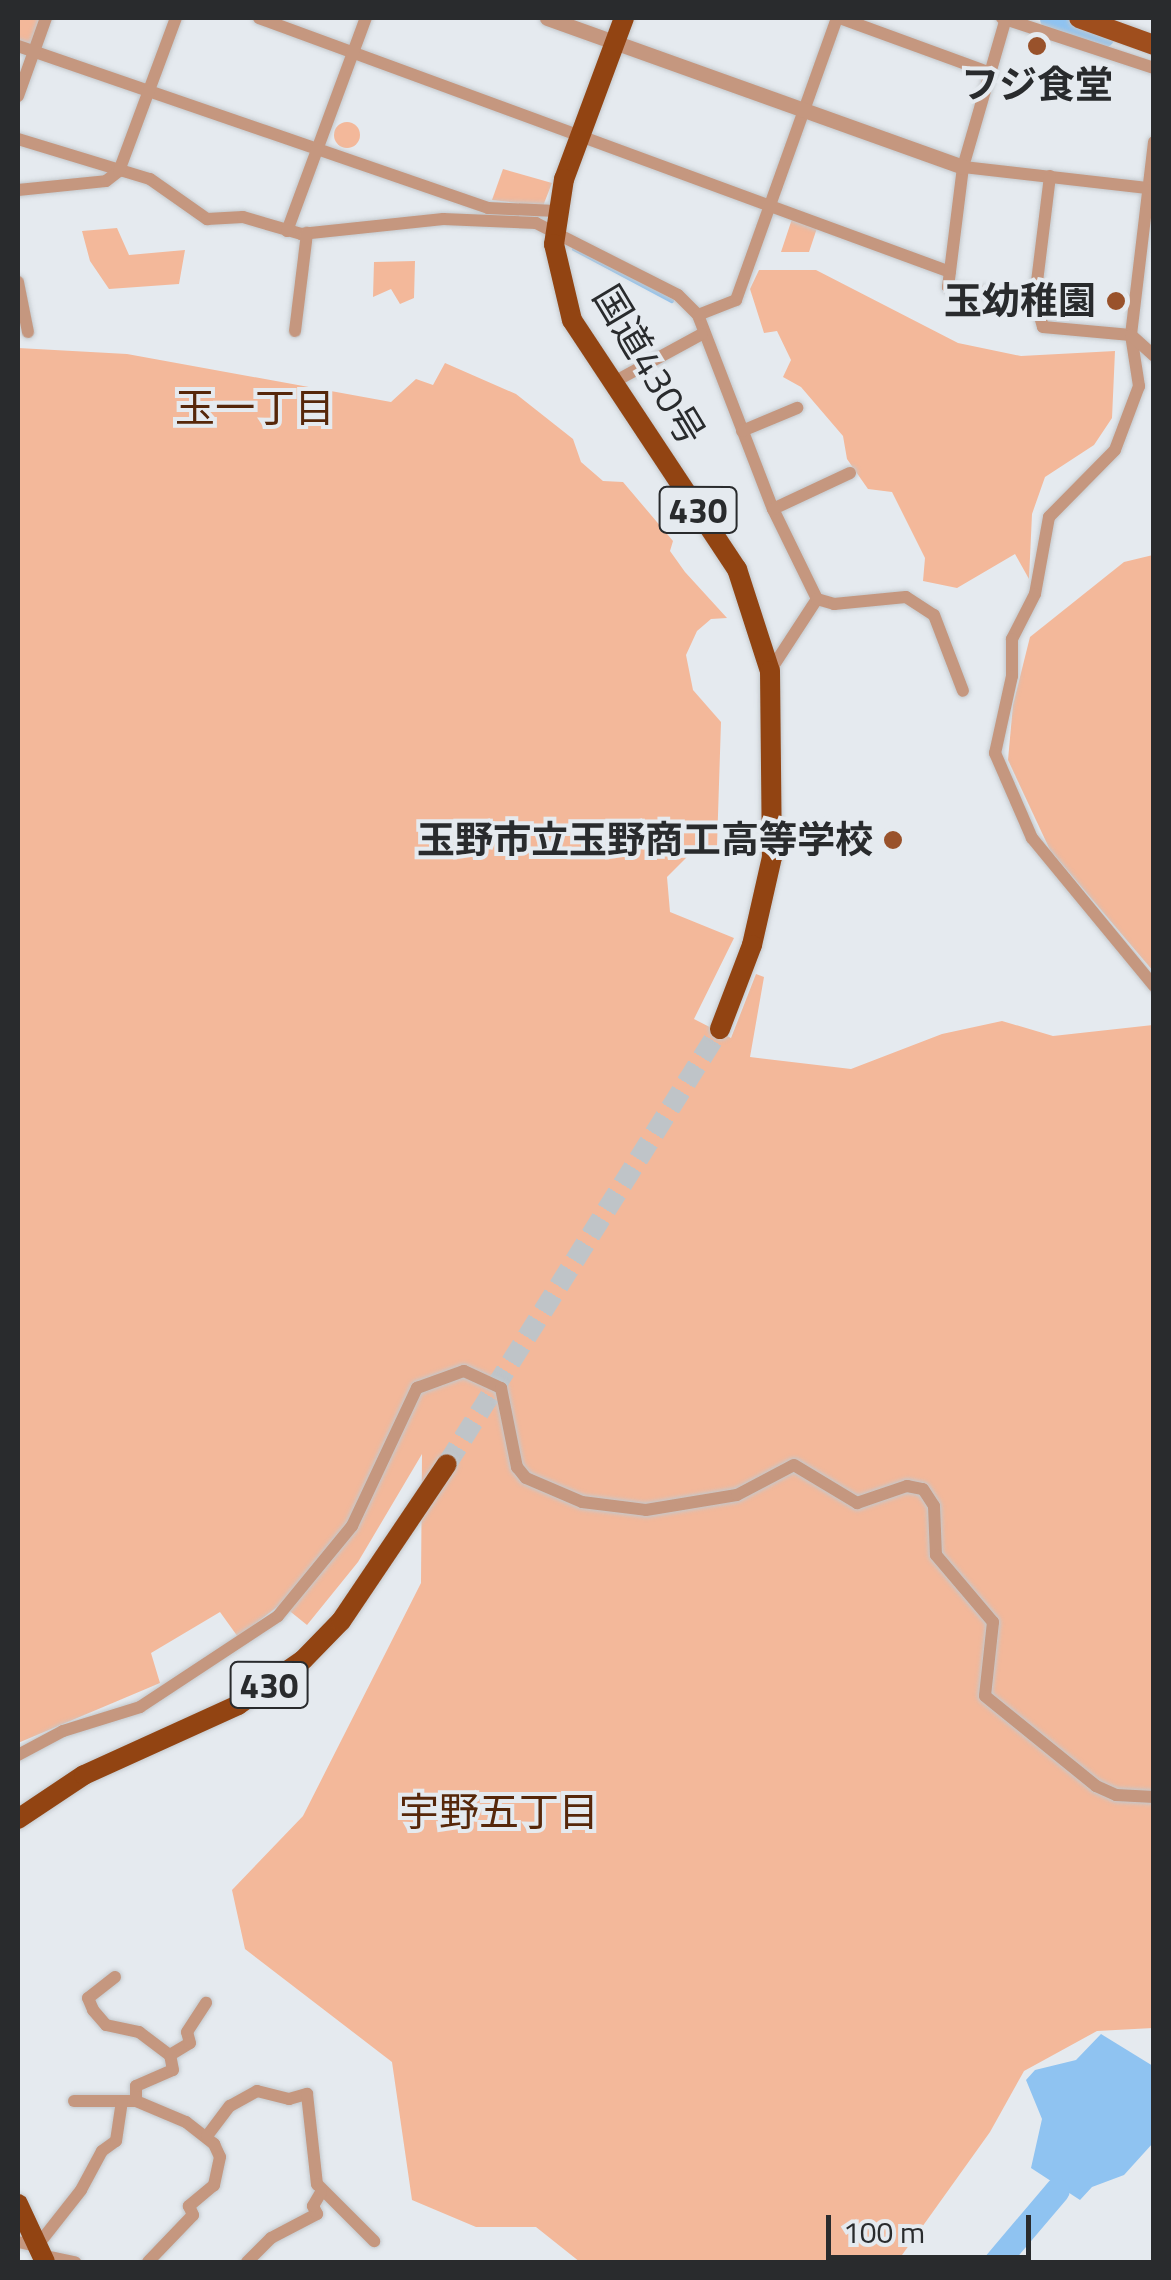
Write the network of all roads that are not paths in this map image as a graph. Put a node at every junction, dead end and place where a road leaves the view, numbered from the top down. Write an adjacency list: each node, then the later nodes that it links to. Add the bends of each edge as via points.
1 (46, 18): 13 (street)
2 (176, 18): 17 (street)
3 (259, 18): 14 (street)
4 (366, 18): 14 (street)
5 (547, 18): 10 (street)
6 (624, 18): 10 (highway, 国道430号 / 430)
7 (838, 18): 16 (street); 19 (street)
8 (1004, 18): 15 (street); 16 (street)
9 (1079, 18): 11 (main road)
10 (614, 43): 19 (street); 20 (highway, 国道430号 / 430)
11 (1154, 45)
12 (18, 46): 13 (street)
13 (34, 51): 17 (street); 18 (street)
14 (353, 53): 20 (street); 23 (street)
15 (1154, 68)
16 (990, 73): 24 (street)
17 (150, 88): 23 (street); 25 (street)
18 (18, 96)
19 (802, 111): 24 (street); 29 (street)
20 (579, 135): 29 (street); 30 (highway, 国道430号 / 430)
21 (18, 139): 25 (street)
22 (1154, 142): 28 (street)
23 (317, 147): 30 (street, via 488,208); 31 (street)
24 (964, 168): 26 (street); 33 (street)
25 (119, 171): 27 (street, via 106,181); 31 (street, via 150,179 207,220 242,217)
26 (1050, 176): 28 (street); 35 (street)
27 (18, 190)
28 (1150, 190): 40 (street)
29 (770, 206): 33 (street); 36 (street, via 736,300)
30 (555, 220): 32 (street); 36 (street, via 678,294); 42 (highway, 国道430号 / 430, via 566,304)
31 (287, 231): 32 (street)
32 (307, 233): 37 (street)
33 (950, 272): 35 (street, via 948,287)
34 (18, 282): 38 (street)
35 (1035, 299): 40 (street, via 1047,330)
36 (698, 315): 39 (street)
37 (295, 330)
38 (28, 332)
39 (702, 334): 42 (street); 44 (street)
40 (1130, 335): 41 (street); 50 (street, via 1138,386 1115,450 1049,517 1035,594 1012,639 1012,676 995,753 1032,838)
41 (1154, 356)
42 (612, 383): 48 (highway, 国道430号 / 430, via 738,569)
43 (797, 408): 44 (street)
44 (742, 431): 46 (street)
45 (850, 473): 46 (street)
46 (773, 509): 47 (street)
47 (817, 600): 48 (street); 49 (street, via 906,597 926,605)
48 (770, 671): 51 (highway, 国道430号 / 430, via 772,857 752,945)
49 (962, 691)
50 (1154, 986)
51 (720, 1029)
52 (447, 1464): 55 (highway, 430, via 341,1621 303,1660 238,1704 84,1775)
53 (18, 1754): 54 (street, via 63,1731 140,1707 278,1616 352,1526 417,1388 464,1371 500,1388 517,1467 526,1478 582,1502 646,1510 738,1495 794,1465 857,1503 906,1486 923,1489 934,1506 936,1555 993,1622 985,1696 1096,1786)
54 (1154, 1798)
55 (18, 1820)
56 (116, 1977): 58 (street, via 88,1998 92,2010 106,2025 139,2032)
57 (206, 2003): 58 (street, via 188,2032 190,2043)
58 (170, 2055): 59 (street, via 174,2070 136,2086)
59 (129, 2101): 60 (street); 61 (street); 65 (street, via 116,2141 102,2150 82,2190)
60 (74, 2102)
61 (206, 2136): 62 (street, via 230,2106 257,2091 289,2099 308,2094 311,2168); 67 (street, via 220,2157 214,2185 189,2206 193,2215)
62 (321, 2192): 64 (street); 68 (street, via 313,2206 317,2214 271,2238)
63 (18, 2204): 65 (highway)
64 (374, 2241)
65 (35, 2251): 66 (street)
66 (75, 2262)
67 (148, 2262)
68 (247, 2262)

